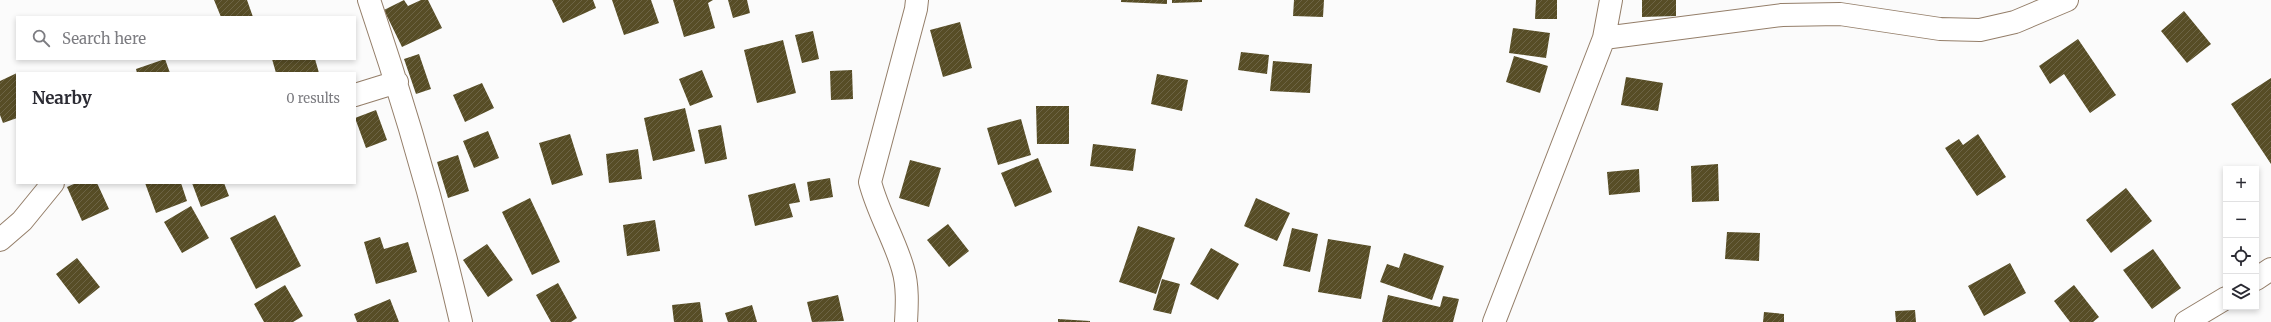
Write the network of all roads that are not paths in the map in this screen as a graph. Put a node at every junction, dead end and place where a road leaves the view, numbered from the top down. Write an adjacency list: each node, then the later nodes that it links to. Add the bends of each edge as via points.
1 (369, 0): 6 (street)
2 (917, 0): 14 (street, via 870,182 874,201 903,269 907,297)
3 (1611, 0): 5 (street)
4 (2067, 0): 5 (street, via 2015,22 1980,30 1940,29 1840,14 1782,15)
5 (1604, 38): 15 (street)
6 (397, 82): 7 (street); 13 (street, via 442,239)
7 (356, 95)
8 (52, 184): 9 (street, via 22,221)
9 (0, 240)
10 (2271, 269): 11 (street)
11 (2259, 277)
12 (2223, 300): 16 (street)
13 (461, 322)
14 (906, 322)
15 (1494, 322)
16 (2186, 322)

